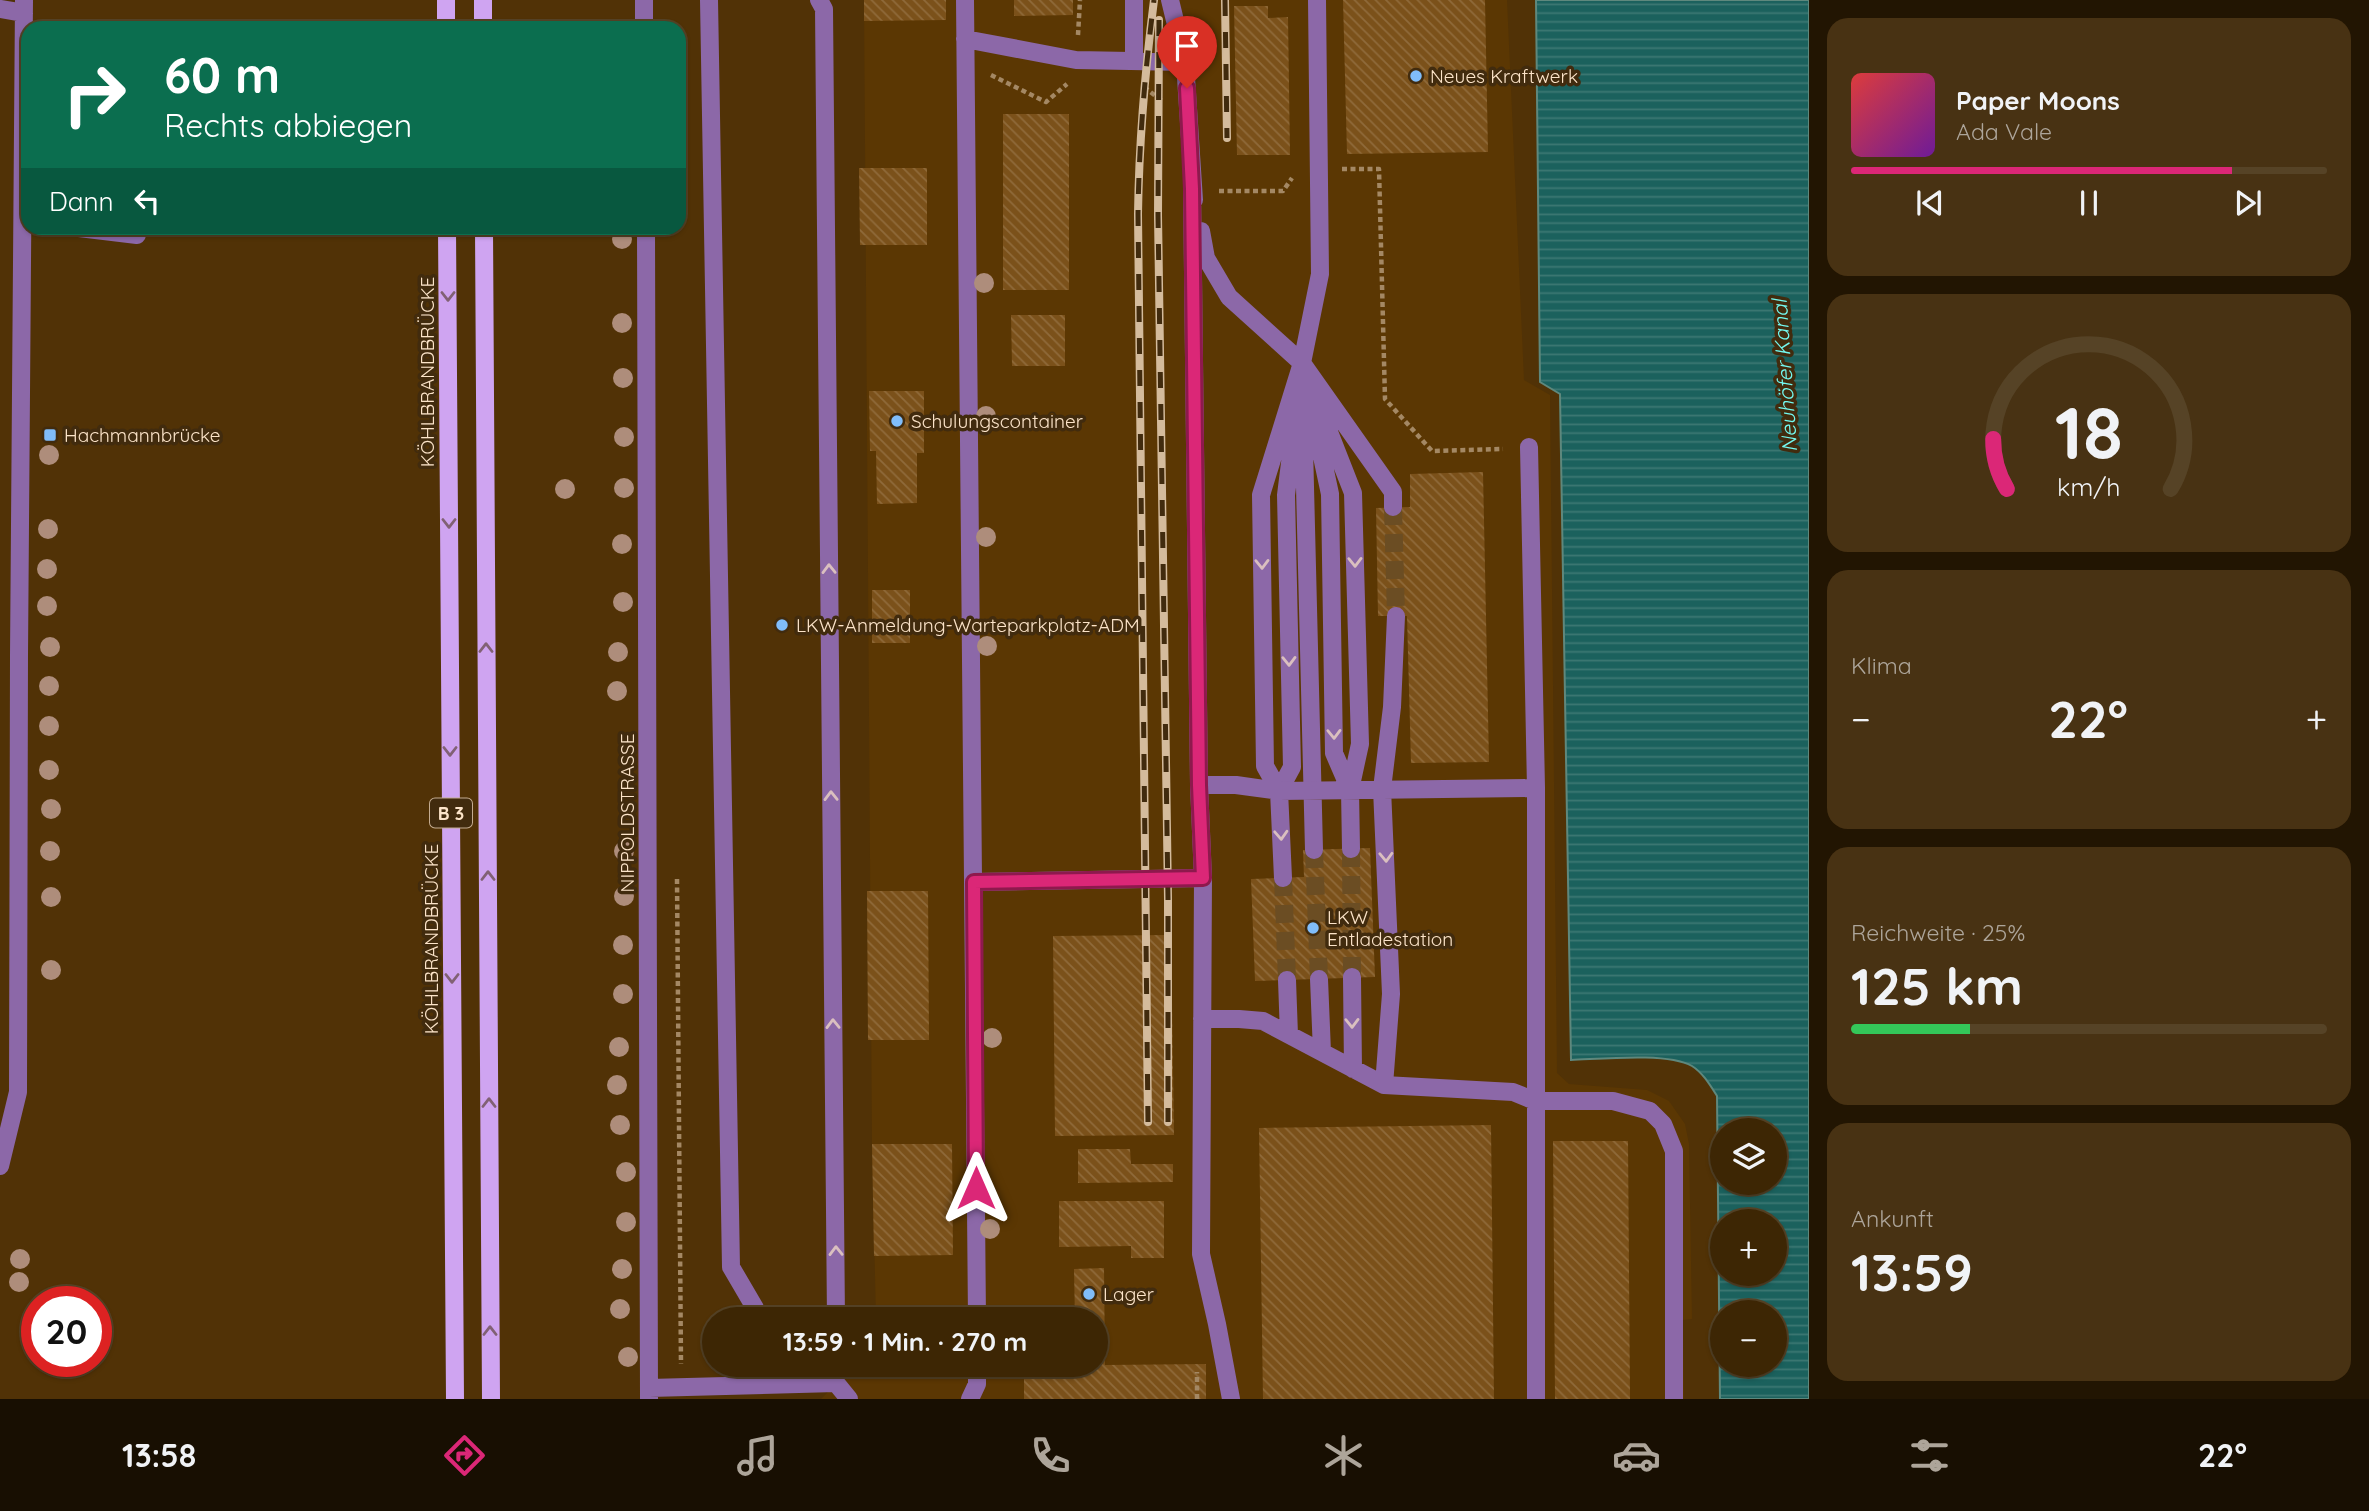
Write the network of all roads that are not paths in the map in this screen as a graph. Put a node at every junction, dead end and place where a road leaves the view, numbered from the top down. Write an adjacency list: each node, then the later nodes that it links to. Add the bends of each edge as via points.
1 (446, 0): 12 (main road)
2 (482, 0): 13 (main road)
3 (644, 0): 14 (street)
4 (709, 0): 48 (street, via 731,1267)
5 (820, 0): 49 (street, one-way to 5, via 824,9)
6 (965, 0): 15 (street)
7 (1134, 0): 16 (street)
8 (1170, 0): 17 (street)
9 (1317, 0): 23 (street, via 1320,274)
10 (24, 7): 11 (street)
11 (0, 9)
12 (446, 21)
13 (483, 21)
14 (645, 21)
15 (965, 39): 16 (street, via 1076,60); 37 (street)
16 (1134, 61): 17 (street)
17 (1185, 62): 18 (street)
18 (1192, 189): 23 (street, via 1206,258 1229,298); 27 (street)
19 (25, 235): 47 (street, via 18,1091)
20 (447, 235): 57 (main road, KÖHLBRANDBRÜCKE / B 3, one-way to 57)
21 (484, 235): 58 (main road, B 3, one-way to 21)
22 (646, 235): 56 (street, NIPPOLDSTRASSE)
23 (1302, 363): 25 (street); 30 (street, one-way to 30, via 1330,494 1334,753); 30 (street, one-way to 30, via 1353,493 1360,744); 31 (street, one-way to 31, via 1286,495 1292,767); 31 (street, one-way to 31, via 1261,495 1265,766); 32 (street)
24 (1529, 447): 28 (street)
25 (1393, 500)
26 (1396, 616): 29 (street)
27 (1199, 785): 31 (street); 35 (street)
28 (1536, 788): 29 (street); 46 (street)
29 (1382, 789): 30 (street); 45 (street, one-way to 45, via 1391,994)
30 (1350, 790): 32 (street); 33 (street)
31 (1279, 791): 32 (street); 36 (street, one-way to 36)
32 (1311, 791): 34 (street)
33 (1350, 849)
34 (1314, 850)
35 (1203, 878): 37 (street); 41 (street)
36 (1283, 878)
37 (974, 882): 50 (street)
38 (1352, 978): 44 (street, one-way to 44)
39 (1319, 979): 43 (street)
40 (1287, 980): 42 (street)
41 (1202, 1020): 42 (street, via 1263,1021); 61 (street, via 1201,1254)
42 (1289, 1035): 43 (street)
43 (1322, 1052): 44 (street)
44 (1353, 1069): 45 (street)
45 (1384, 1085): 46 (street, via 1513,1092)
46 (1535, 1101): 62 (street); 63 (street, via 1613,1101 1650,1111 1663,1124 1674,1151)
47 (0, 1166)
48 (754, 1307)
49 (836, 1307)
50 (977, 1307)
51 (754, 1377): 55 (street)
52 (811, 1377): 54 (street)
53 (977, 1377): 60 (street)
54 (807, 1383): 55 (street); 59 (street, via 836,1382)
55 (754, 1384): 56 (street)
56 (649, 1394)
57 (455, 1399)
58 (491, 1399)
59 (849, 1399)
60 (970, 1399)
61 (1231, 1399)
62 (1536, 1399)
63 (1674, 1399)

